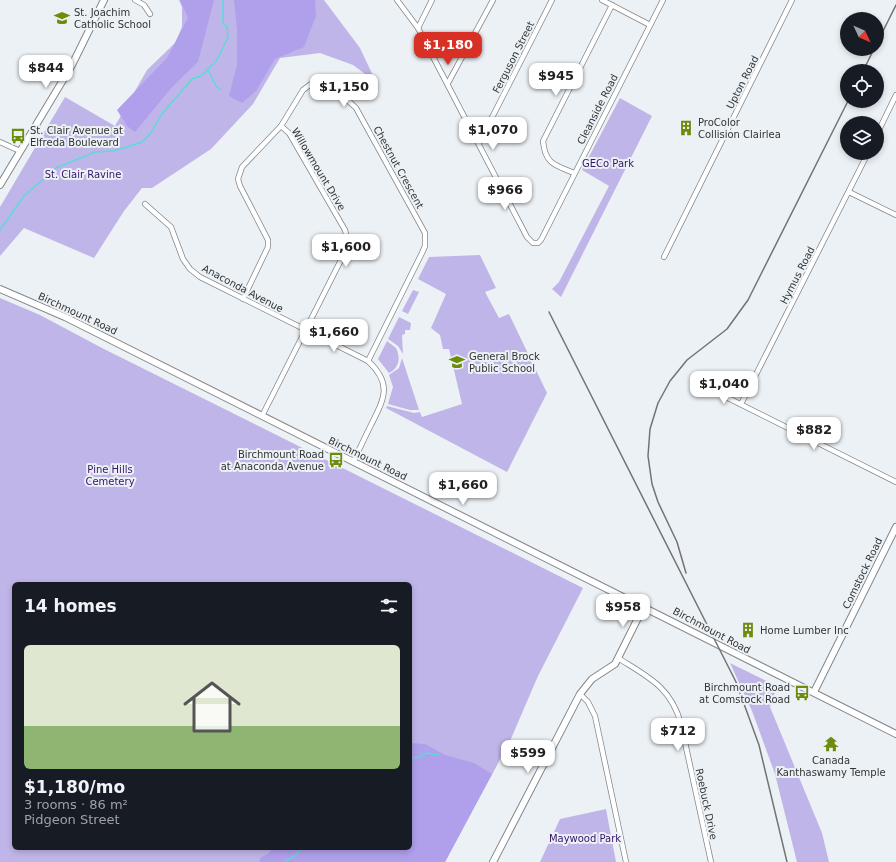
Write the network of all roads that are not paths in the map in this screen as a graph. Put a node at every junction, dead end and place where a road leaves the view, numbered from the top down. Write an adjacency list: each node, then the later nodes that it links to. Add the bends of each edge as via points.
1 (104, 0): 20 (main road, via 72,65)
2 (135, 0): 11 (street, via 144,5)
3 (397, 0): 13 (street)
4 (432, 0): 13 (street)
5 (492, 0): 14 (street)
6 (552, 0): 19 (street, Ferguson Street)
7 (602, 0): 10 (street)
8 (663, 0): 12 (street, Cleanside Road)
9 (792, 0): 27 (street, Upton Road)
10 (612, 5): 12 (street); 22 (street, via 543,141 544,153 552,163)
11 (150, 14)
12 (650, 25): 22 (street, Cleanside Road)
13 (418, 28): 14 (street)
14 (448, 83): 19 (street)
15 (896, 95): 16 (street)
16 (884, 120)
17 (281, 126): 29 (street, Chestnut Crescent, via 242,167 239,174 240,186 268,240 267,252); 30 (street, Willowmount Drive, via 289,133 344,230 348,242); 31 (street, Chestnut Crescent, via 303,90 311,84 322,86 348,100 356,108 425,233 422,253)
18 (0, 142): 20 (street)
19 (479, 143): 22 (street, Cleanside Road, via 527,237 533,243 541,240)
20 (20, 151): 23 (main road)
21 (865, 160): 24 (street, Hymus Road)
22 (574, 173)
23 (0, 185)
24 (849, 192): 26 (street); 33 (street, Hymus Road)
25 (145, 204): 29 (street, Anaconda Avenue, via 171,227 183,259 190,269 200,277)
26 (896, 216)
27 (664, 257)
28 (1, 288): 34 (main road, Birchmount Road, via 65,317)
29 (243, 299): 30 (street, Anaconda Avenue)
30 (306, 330): 31 (street, Anaconda Avenue); 34 (street, Willowmount Drive)
31 (368, 361): 35 (street, Anaconda Avenue, via 381,377 384,396)
32 (714, 392): 33 (street)
33 (741, 404): 36 (street)
34 (262, 416): 35 (main road, Birchmount Road)
35 (353, 462): 38 (main road, Birchmount Road)
36 (896, 482)
37 (896, 527): 40 (main road, Comstock Road)
38 (644, 606): 39 (main road); 40 (main road, Birchmount Road)
39 (618, 658): 41 (main road, via 615,664 589,683); 45 (street, Roebuck Drive, via 655,681 676,709)
40 (814, 692): 42 (main road, Birchmount Road)
41 (580, 694): 43 (main road); 44 (street, via 588,702 595,716)
42 (896, 734)
43 (493, 862)
44 (626, 862)
45 (710, 862)

